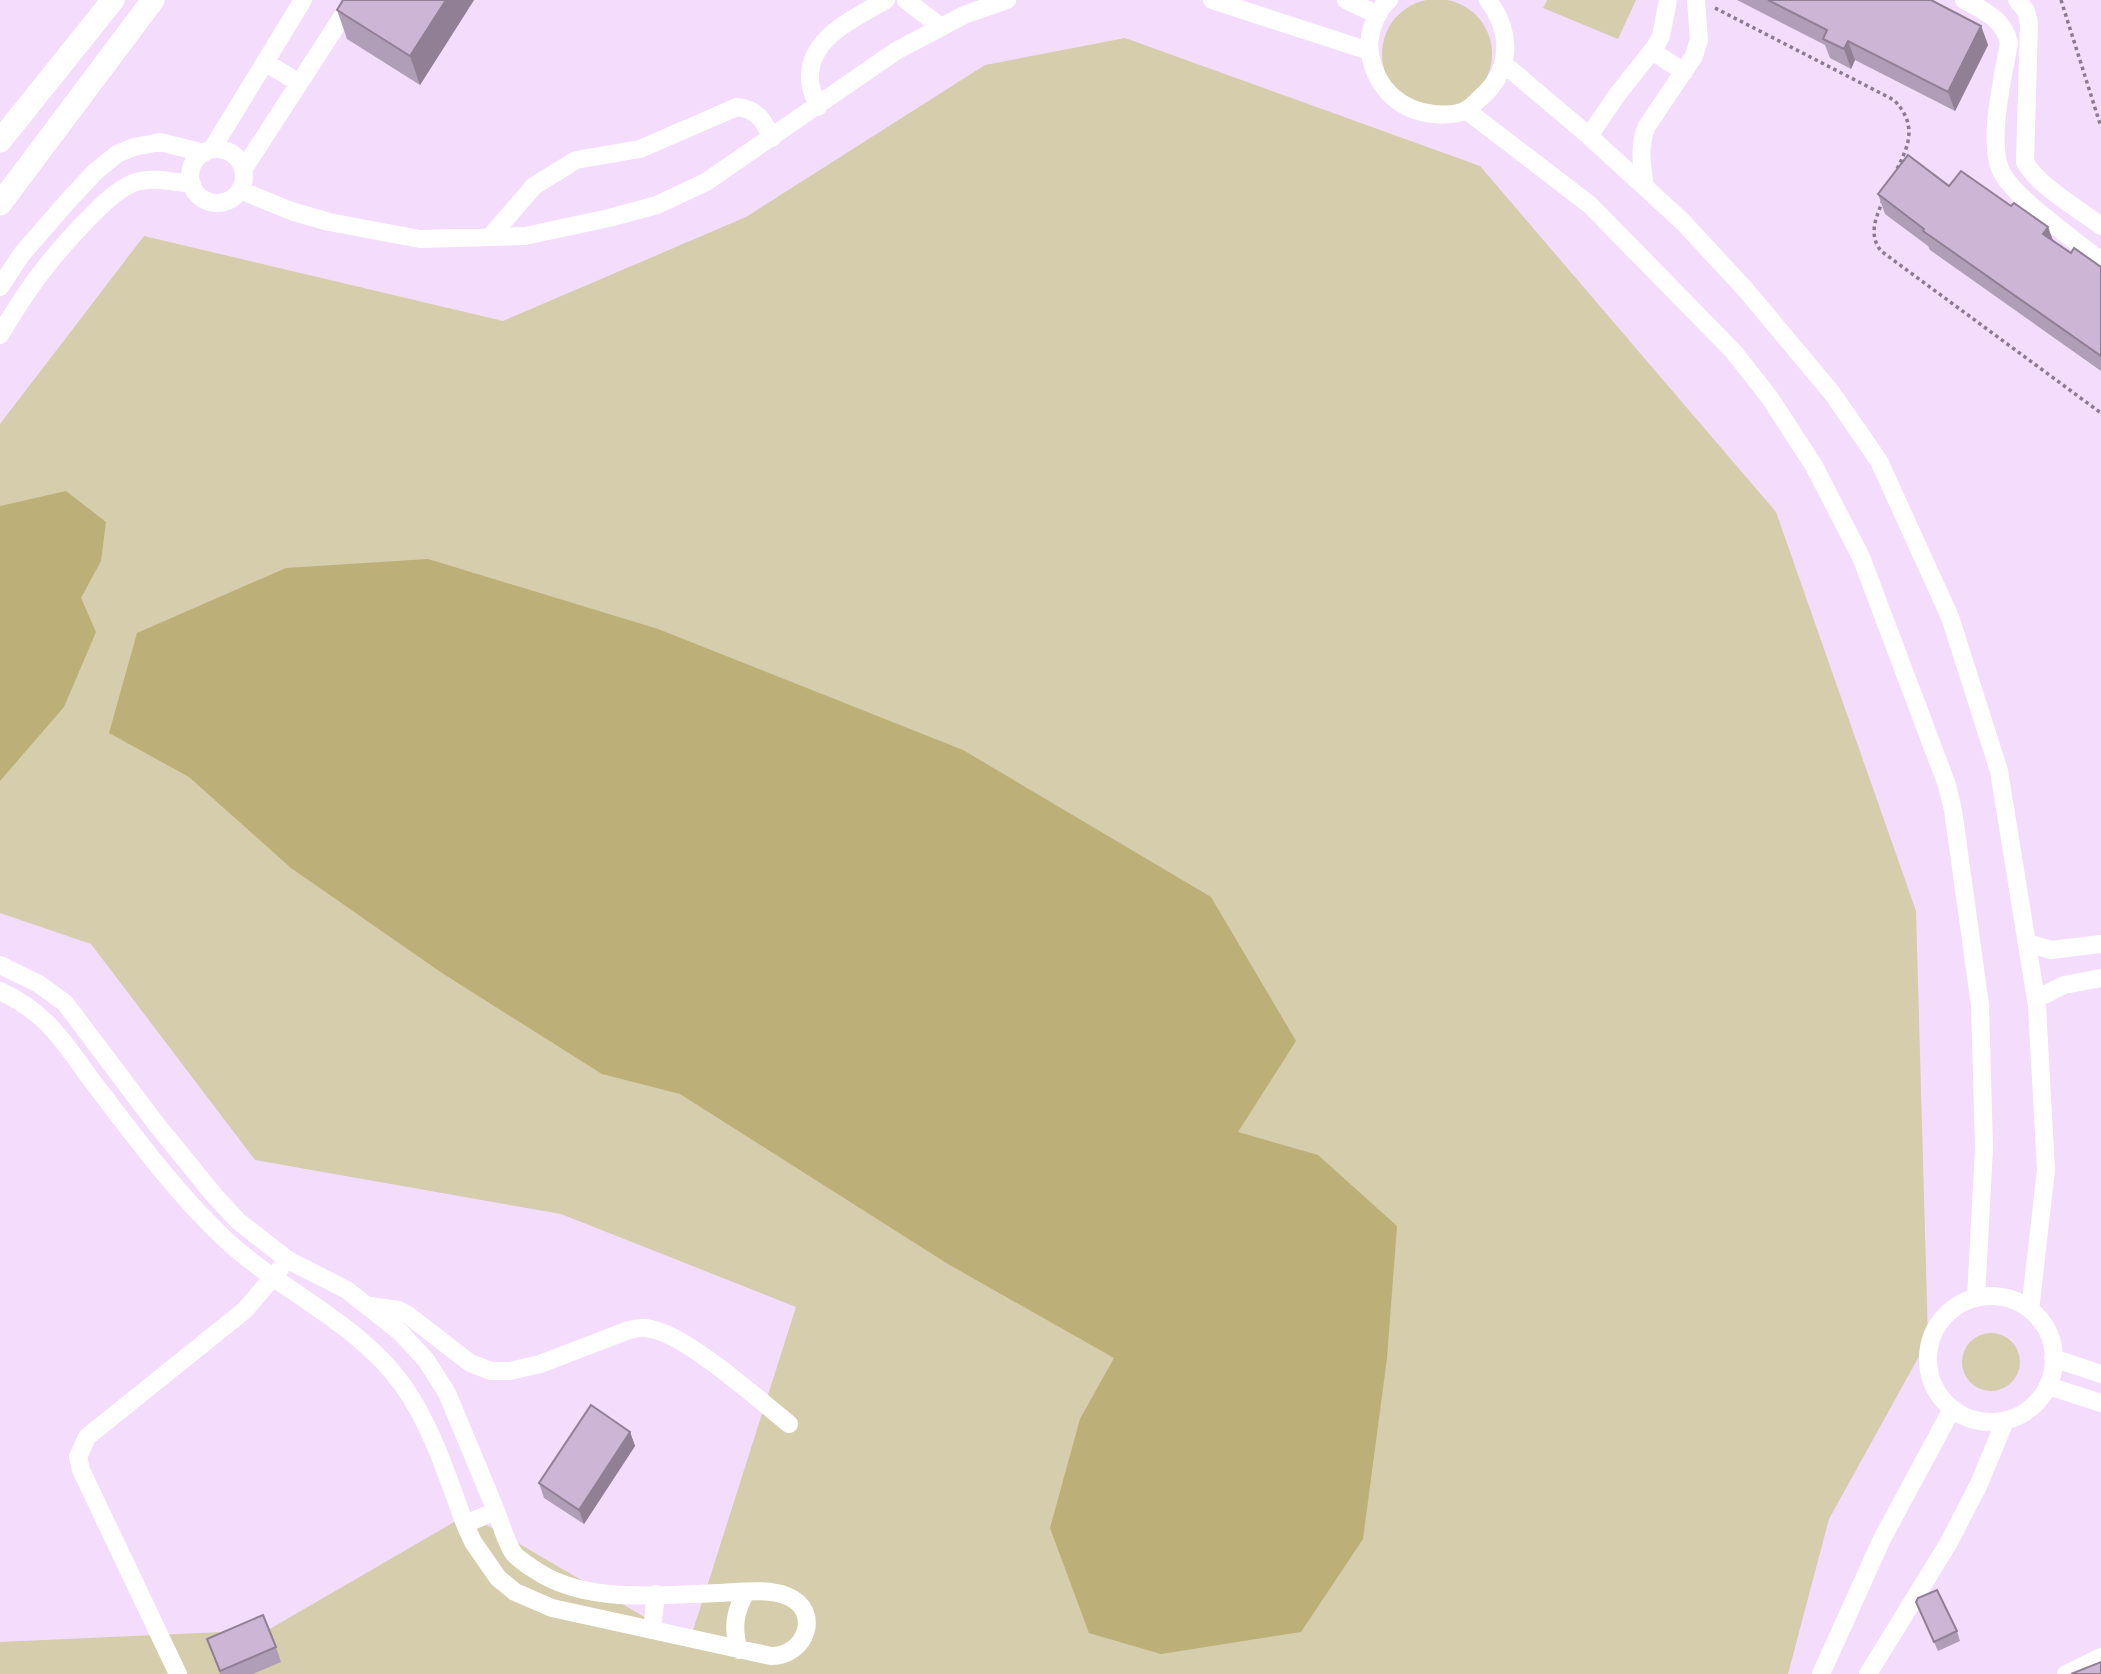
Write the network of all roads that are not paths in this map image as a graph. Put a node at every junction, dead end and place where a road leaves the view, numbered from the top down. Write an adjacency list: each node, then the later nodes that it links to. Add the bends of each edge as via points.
1 (113, 0): 28 (main road)
2 (153, 0): 36 (main road)
3 (303, 0): 20 (street)
4 (353, 0): 23 (street)
5 (886, 0): 24 (street, via 832,32 818,48 809,82)
6 (906, 0): 17 (street)
7 (1007, 0): 17 (street)
8 (1212, 0): 18 (street)
9 (1346, 0): 16 (street)
10 (1389, 0): 16 (street)
11 (1489, 0): 21 (street, via 1501,20)
12 (1668, 0): 19 (street, via 1661,36)
13 (1964, 0): 32 (street, via 1988,13 2007,32 1995,140)
14 (1702, 3): 22 (street, via 1699,40)
15 (2026, 4): 30 (street)
16 (1378, 15): 18 (street)
17 (941, 27): 24 (street, via 896,51)
18 (1369, 51): 25 (street, via 1376,78 1393,99 1417,113 1445,115)
19 (1652, 51): 22 (street); 26 (street)
20 (265, 62): 23 (street); 29 (street)
21 (1504, 64): 25 (street, via 1492,89); 26 (street)
22 (1684, 72): 34 (street, via 1642,139)
23 (299, 83): 31 (street)
24 (818, 107): 27 (street)
25 (1466, 110): 50 (street, via 1590,205 1733,351 1814,466 1861,557 1953,810 1980,1005 1984,1148)
26 (1589, 136): 34 (street)
27 (772, 138): 38 (street, via 706,182 657,205 524,236); 38 (street, via 762,118 737,107 640,149 576,160 534,186)
28 (0, 141)
29 (208, 151): 31 (street, via 230,152); 33 (street, via 192,166); 40 (street, via 160,142 117,154 21,255)
30 (2025, 162): 32 (street); 37 (street, via 2043,182)
31 (243, 170): 35 (street)
32 (2003, 174): 39 (street, via 2033,206)
33 (192, 184): 35 (street, via 202,198 219,203); 41 (street, via 149,180 116,192 57,250)
34 (1645, 187): 42 (street, via 1745,289 1832,393 1878,461 1950,617 1976,695 1999,771)
35 (240, 190): 38 (street, via 291,211 355,227 420,239)
36 (0, 204)
37 (2101, 226)
38 (490, 237)
39 (2101, 261)
40 (0, 287)
41 (0, 335)
42 (2027, 943): 43 (street, via 2051,950); 47 (street)
43 (2101, 944)
44 (0, 965): 48 (street, via 40,984 65,1003 214,1195 238,1221)
45 (2101, 978): 47 (street, via 2064,985)
46 (0, 991): 49 (street, via 55,1029 179,1191 227,1242)
47 (2036, 999): 52 (street, via 2046,1170)
48 (288, 1260): 49 (street); 51 (street)
49 (274, 1278): 61 (street, via 352,1333 402,1384 425,1423); 67 (street, via 222,1330 87,1437 78,1457)
50 (1976, 1298): 52 (street, via 2004,1298); 57 (street, via 1941,1320 1929,1346 1929,1374)
51 (368, 1306): 59 (street, via 408,1315 470,1363 491,1371 540,1364 629,1330 653,1329 701,1355); 60 (street, via 426,1360 447,1393)
52 (2030, 1310): 53 (street, via 2047,1331)
53 (2053, 1358): 54 (street); 55 (street)
54 (2101, 1374)
55 (2048, 1386): 56 (street); 58 (street, via 2030,1408)
56 (2101, 1403)
57 (1952, 1409): 58 (street, via 1977,1421); 68 (street, via 1886,1529)
58 (2005, 1421): 69 (street, via 1948,1544)
59 (789, 1424)
60 (496, 1511): 61 (street); 63 (street, via 512,1552 552,1581 579,1590)
61 (465, 1524): 64 (street, via 490,1567 515,1592 552,1608)
62 (746, 1592): 63 (street); 65 (street, via 735,1620); 65 (street, via 789,1597 803,1610 807,1629 798,1647 781,1656)
63 (656, 1594): 64 (street)
64 (652, 1630): 65 (street)
65 (739, 1650)
66 (2101, 1657): 70 (street)
67 (178, 1674)
68 (1821, 1674)
69 (1868, 1674)
70 (2066, 1674)

